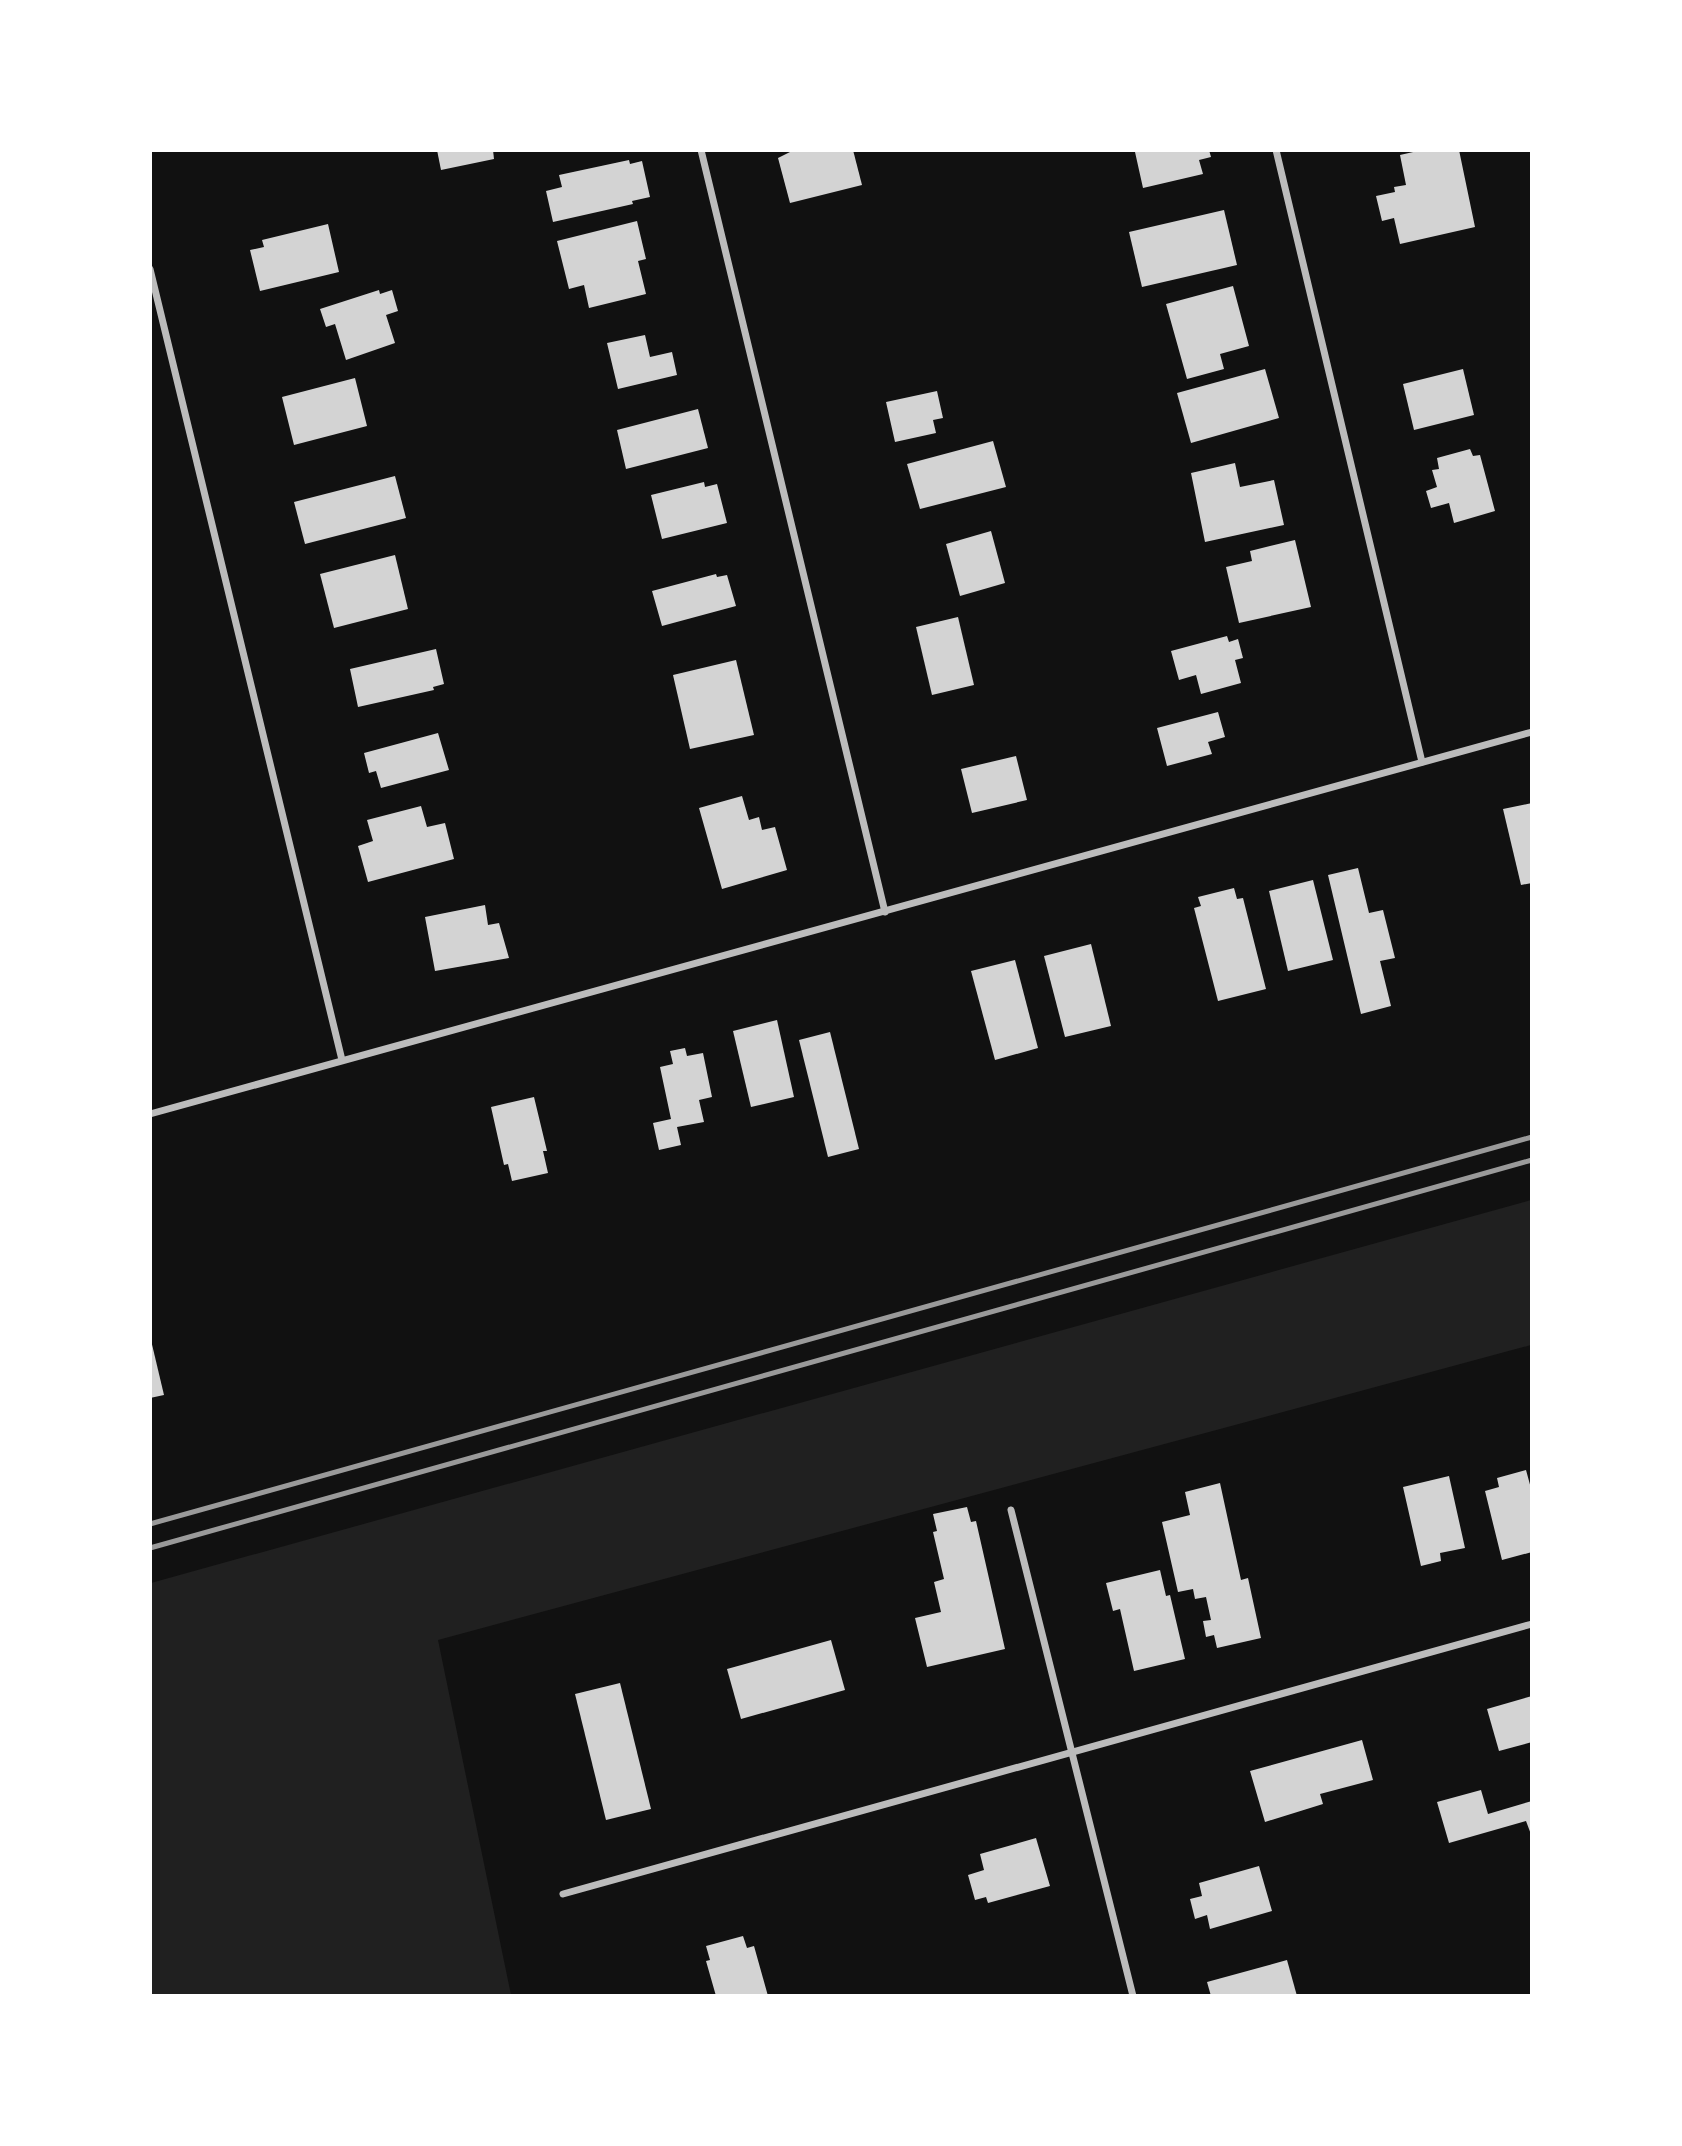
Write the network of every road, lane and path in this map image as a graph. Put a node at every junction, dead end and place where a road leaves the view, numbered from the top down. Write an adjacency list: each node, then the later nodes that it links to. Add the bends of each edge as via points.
1 (701, 150): 6 (street)
2 (1276, 150): 5 (street)
3 (150, 269): 7 (street)
4 (1531, 732): 5 (street)
5 (1422, 762): 6 (street)
6 (885, 912): 7 (street)
7 (341, 1059): 8 (street)
8 (150, 1114)
9 (1011, 1510): 11 (street)
10 (1531, 1624): 11 (street)
11 (1072, 1752): 12 (street); 13 (street)
12 (563, 1894)
13 (1133, 1996)

